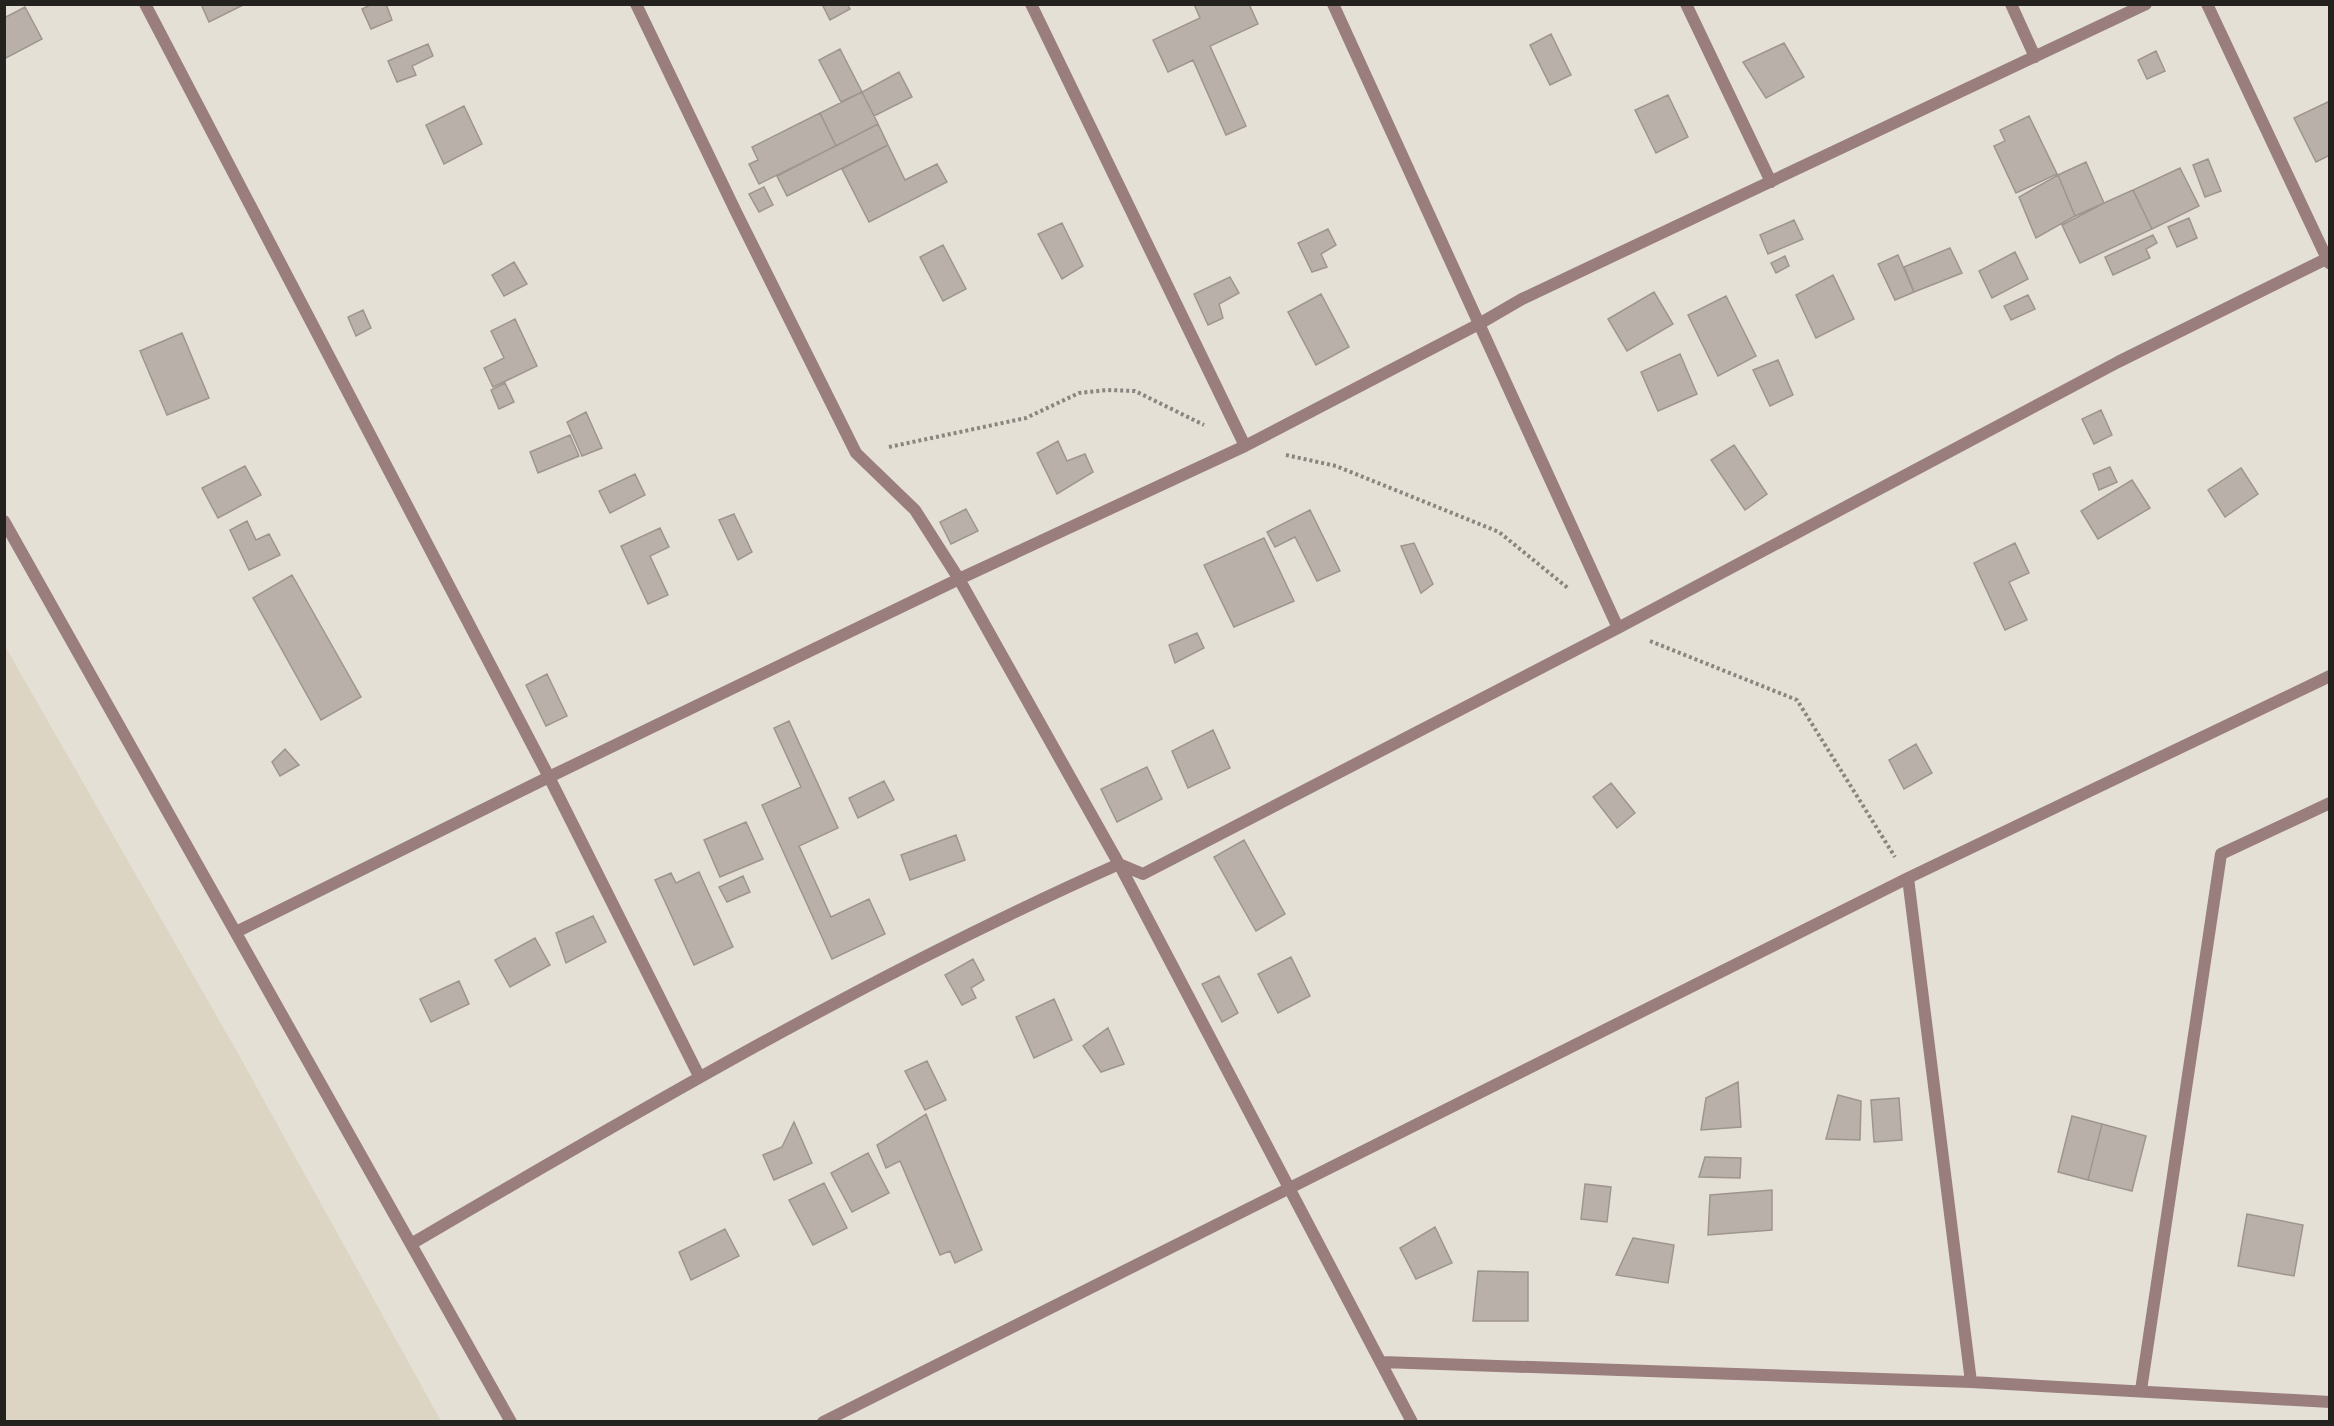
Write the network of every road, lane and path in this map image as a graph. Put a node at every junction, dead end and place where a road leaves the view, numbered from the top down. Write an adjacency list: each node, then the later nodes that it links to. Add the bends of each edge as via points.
1 (145, 4): 18 (street)
2 (636, 4): 15 (street, via 856,453 915,510)
3 (1030, 4): 13 (street)
4 (1333, 4): 12 (street)
5 (1686, 4): 10 (street)
6 (2011, 4): 9 (street)
7 (2146, 4): 9 (street)
8 (2207, 4): 11 (street)
9 (2035, 57): 10 (street)
10 (1771, 182): 12 (street, via 1522,299)
11 (2328, 260): 16 (street, via 2118,362)
12 (1479, 324): 13 (street); 16 (street)
13 (1245, 446): 15 (street)
14 (4, 521): 22 (street)
15 (959, 579): 18 (street); 20 (street)
16 (1618, 628): 20 (street, via 1143,874); 21 (path, via 1797,700)
17 (2330, 676): 21 (street)
18 (549, 777): 22 (street); 23 (street)
19 (2330, 803): 28 (street, via 2221,854)
20 (1119, 864): 23 (street, via 979,929); 24 (street)
21 (1908, 878): 24 (street); 27 (street)
22 (236, 932): 25 (street)
23 (699, 1076): 25 (street)
24 (1289, 1187): 26 (street); 31 (street)
25 (411, 1244): 30 (street)
26 (1382, 1362): 27 (street); 32 (street)
27 (1971, 1382): 28 (street)
28 (2141, 1390): 29 (street)
29 (2330, 1401)
30 (511, 1422)
31 (823, 1422)
32 (1412, 1422)

